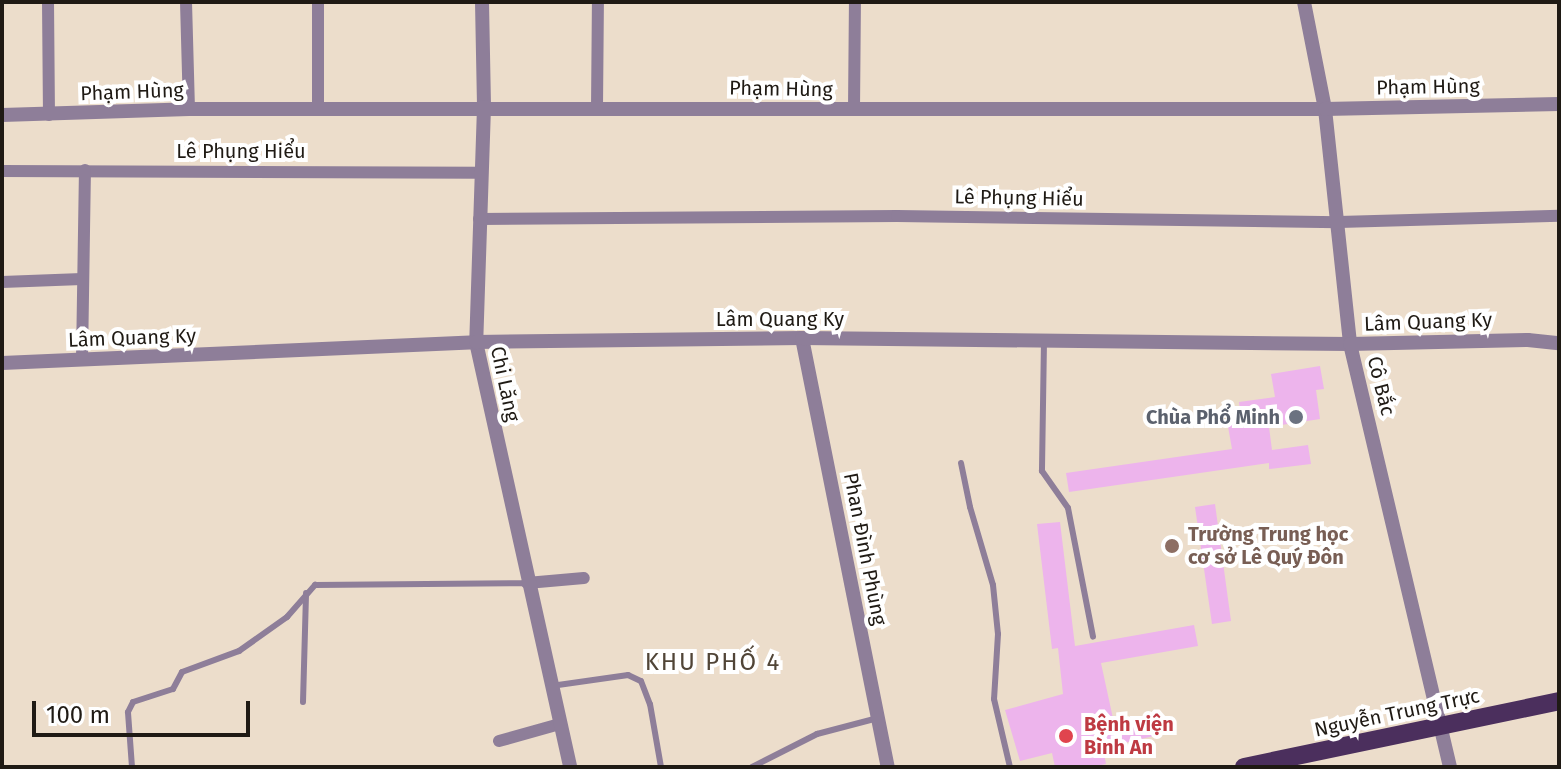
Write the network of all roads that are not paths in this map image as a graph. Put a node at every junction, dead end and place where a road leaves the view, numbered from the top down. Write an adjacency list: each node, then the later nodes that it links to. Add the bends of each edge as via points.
1 (48, 2): 16 (street)
2 (186, 2): 11 (street)
3 (318, 2): 13 (street)
4 (482, 2): 9 (street, Chi Lăng)
5 (598, 2): 10 (street)
6 (855, 2): 14 (street)
7 (1304, 2): 12 (street, Cô Bắc)
8 (1559, 104): 12 (street, Phạm Hùng)
9 (484, 107): 10 (street, Phạm Hùng); 13 (street, Phạm Hùng); 19 (street, Chi Lăng)
10 (597, 108): 14 (street, Phạm Hùng)
11 (189, 109): 13 (street, Phạm Hùng); 16 (street, Phạm Hùng)
12 (1325, 109): 14 (street, Phạm Hùng); 22 (street, Cô Bắc)
13 (318, 110)
14 (854, 110)
15 (2, 115): 16 (street, Phạm Hùng)
16 (49, 115)
17 (85, 170): 18 (street, Lê Phụng Hiểu); 19 (street, Lê Phụng Hiểu); 23 (street)
18 (2, 171)
19 (480, 173): 21 (street, Chi Lăng)
20 (1559, 216): 22 (street, Lê Phụng Hiểu)
21 (479, 219): 22 (street, Lê Phụng Hiểu, via 897,216); 27 (street, Chi Lăng)
22 (1339, 222): 29 (street, Cô Bắc)
23 (82, 279): 24 (street); 30 (street)
24 (2, 282)
25 (802, 338): 26 (street, Lâm Quang Ky); 27 (street, Lâm Quang Ky); 40 (street, Phan Đình Phùng)
26 (1044, 341): 29 (street, Lâm Quang Ky); 36 (lane, via 1042,471 1068,508)
27 (476, 342): 30 (street, Lâm Quang Ky); 34 (street, Chi Lăng)
28 (1559, 343): 29 (street, Lâm Quang Ky)
29 (1350, 344): 42 (street, Cô Bắc)
30 (82, 359): 31 (street, Lâm Quang Ky)
31 (2, 363)
32 (961, 463): 49 (lane, via 993,585 998,634 994,699)
33 (584, 578): 34 (street)
34 (527, 583): 35 (lane, via 315,585); 37 (street, Chi Lăng)
35 (306, 593): 39 (lane); 44 (lane, via 287,617 239,651 182,672 173,689 133,702 128,712)
36 (1093, 637)
37 (551, 686): 41 (street, Chi Lăng); 46 (lane, via 628,675 641,681)
38 (1559, 701): 42 (main road, Nguyễn Trung Trực)
39 (303, 702)
40 (878, 718): 47 (lane, via 817,734); 48 (street, Phan Đình Phùng)
41 (560, 724): 43 (street); 45 (street, Chi Lăng)
42 (1443, 727): 50 (main road, Nguyễn Trung Trực); 51 (street, Cô Bắc)
43 (499, 741)
44 (132, 767)
45 (570, 767)
46 (661, 767)
47 (752, 767)
48 (888, 767)
49 (1010, 767)
50 (1244, 767)
51 (1450, 767)

